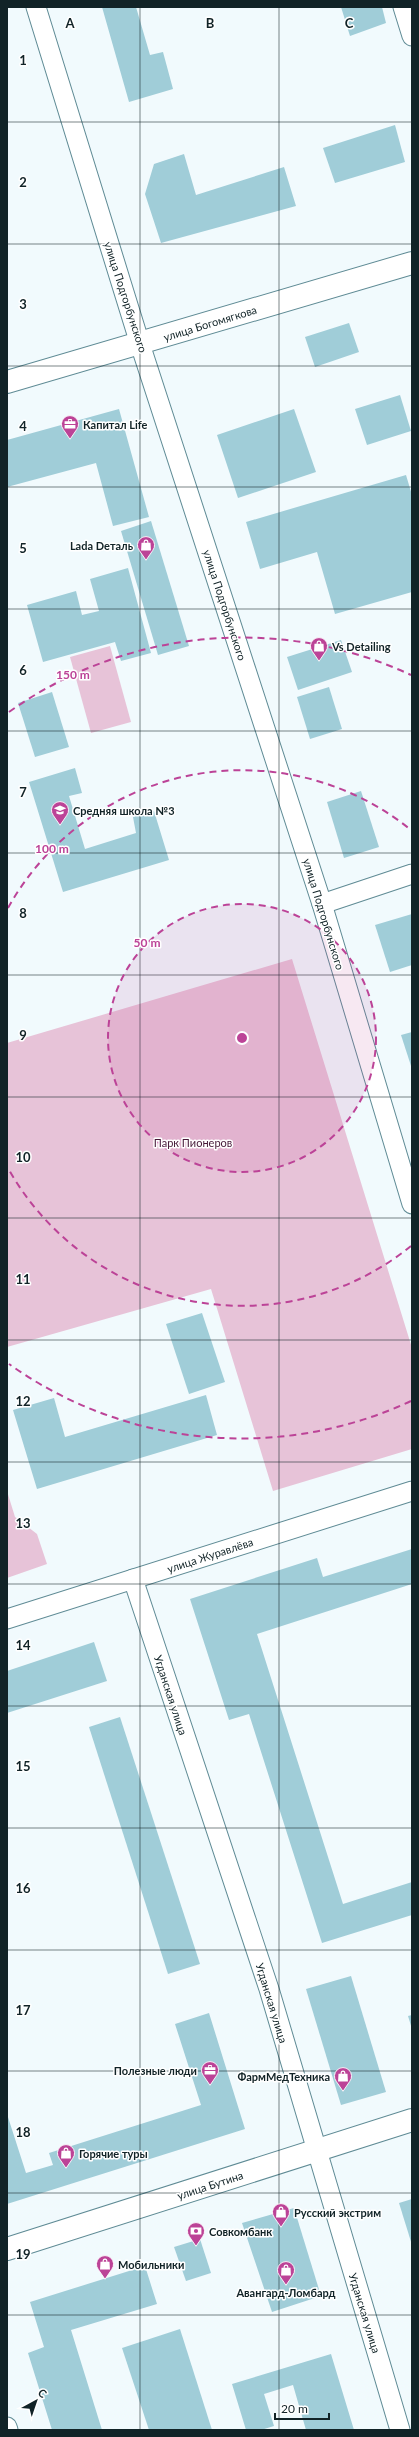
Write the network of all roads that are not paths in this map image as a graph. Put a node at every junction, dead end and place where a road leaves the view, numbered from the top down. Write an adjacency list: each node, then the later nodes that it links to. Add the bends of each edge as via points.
1 (36, 7): 5 (street, улица Подгорбунского)
2 (403, 7): 3 (street)
3 (412, 36)
4 (412, 263): 5 (main road, улица Богомягкова)
5 (140, 344): 6 (main road, улица Богомягкова); 8 (street, улица Подгорбунского)
6 (7, 382)
7 (412, 874): 8 (street)
8 (322, 904): 9 (street, улица Подгорбунского)
9 (412, 1204)
10 (412, 1491): 11 (street, улица Журавлёва)
11 (133, 1579): 12 (street, улица Журавлёва); 14 (street, Угданская улица, via 269,1989)
12 (7, 1619)
13 (412, 2120): 14 (main road, улица Бутина)
14 (316, 2151): 15 (main road, улица Бутина); 16 (street, Угданская улица)
15 (7, 2249)
16 (400, 2430)

